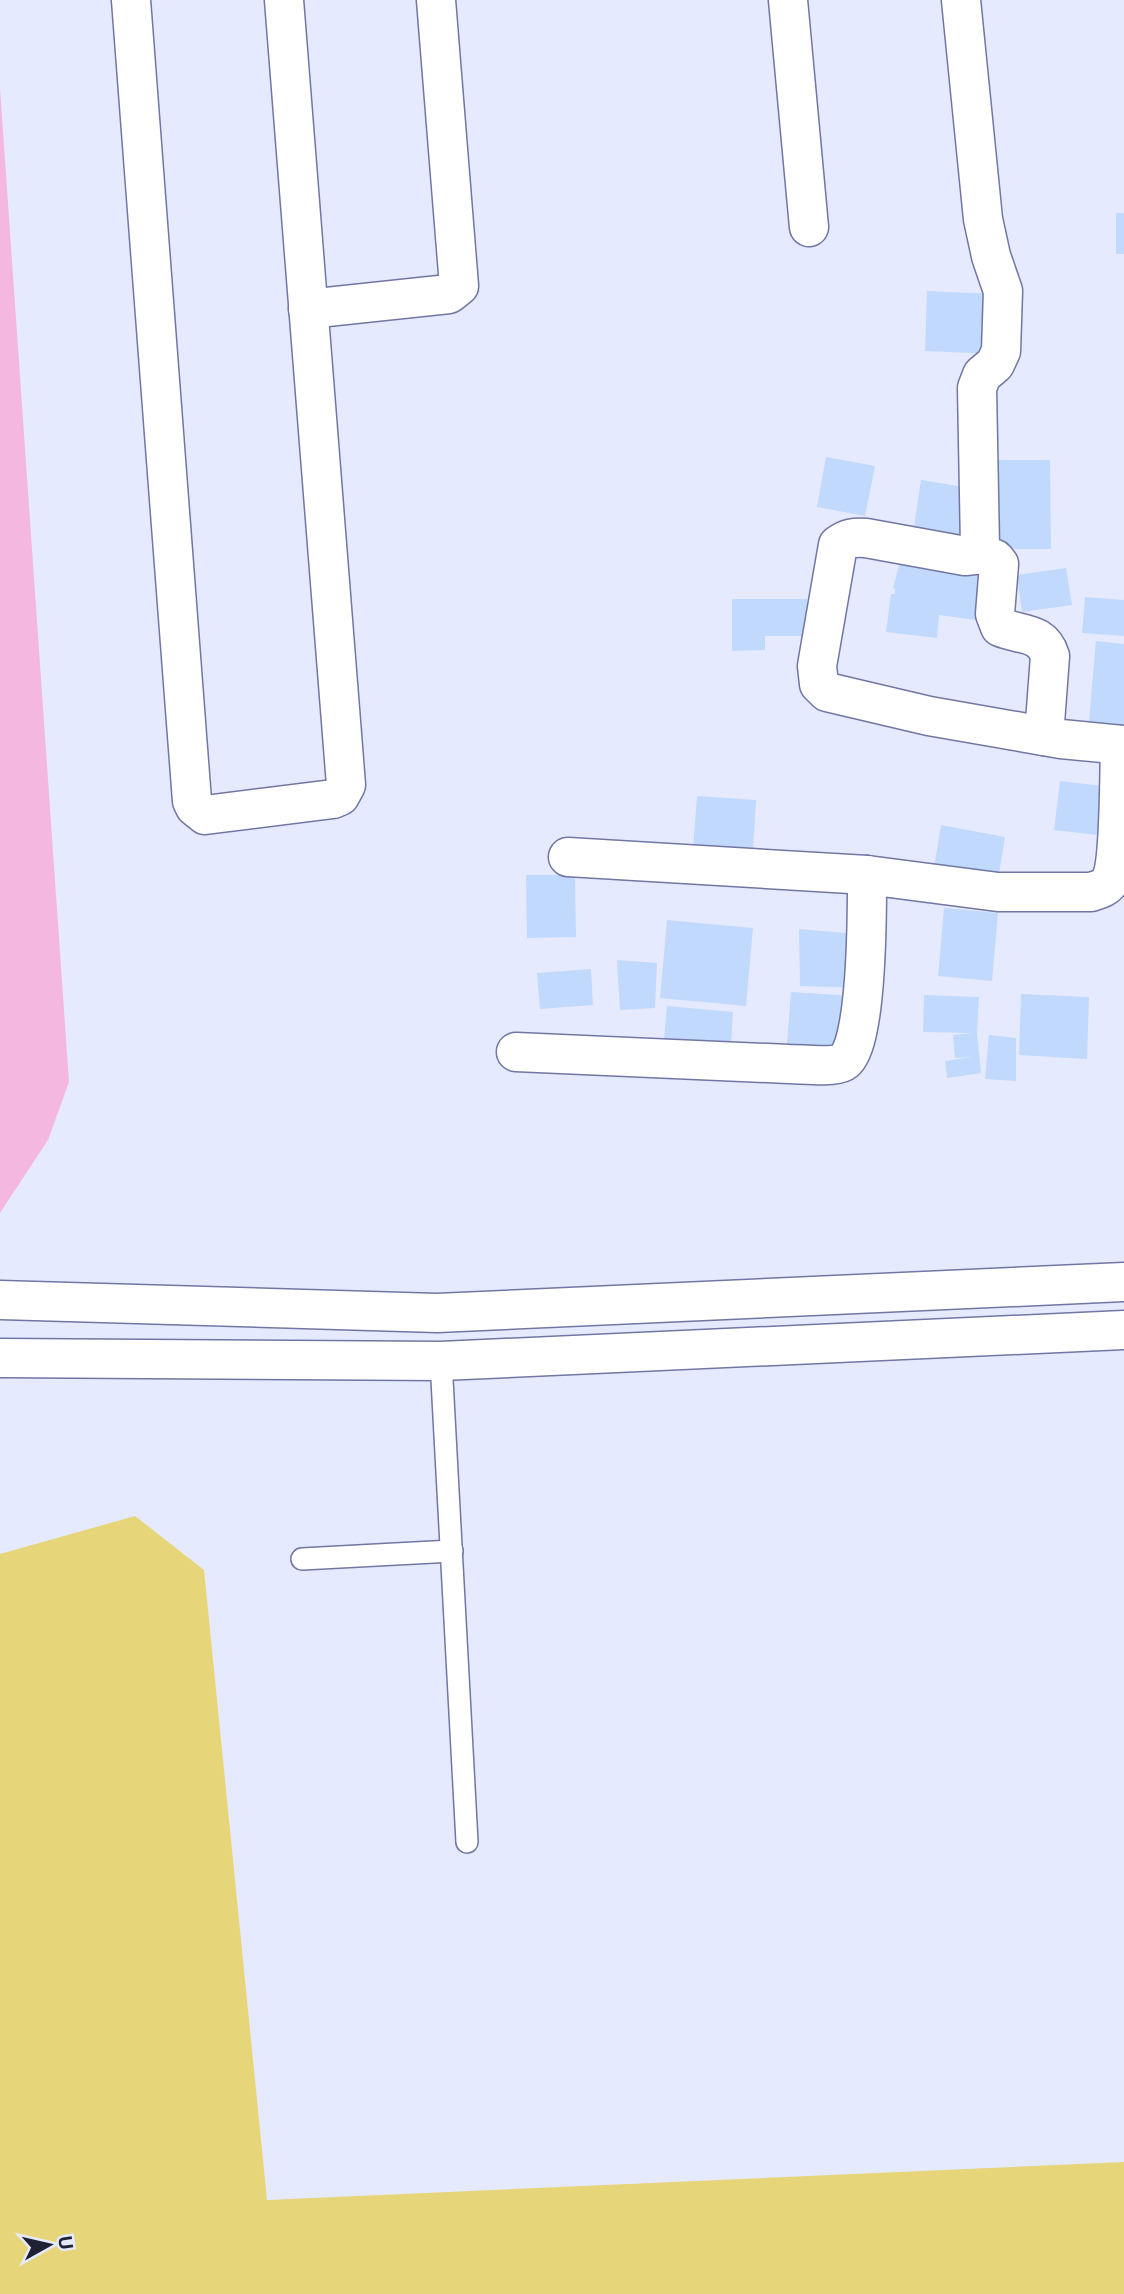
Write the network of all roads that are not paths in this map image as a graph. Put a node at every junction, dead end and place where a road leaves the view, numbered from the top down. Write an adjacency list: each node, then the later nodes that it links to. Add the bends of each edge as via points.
1 (131, 0): 7 (street, via 192,800 205,815 333,799 346,785)
2 (284, 0): 7 (street)
3 (436, 0): 7 (street, via 459,286 449,294)
4 (788, 0): 6 (street)
5 (961, 0): 8 (street, via 983,219 1003,291 1001,351 977,388 980,547)
6 (809, 227)
7 (308, 309)
8 (984, 554): 9 (street, via 999,564 995,614 1000,627 1043,641 1050,656); 9 (street, via 965,556 856,537 838,545 817,666 819,684 827,692 929,716)
9 (1044, 736): 10 (street)
10 (1122, 745): 13 (street, via 1110,881)
11 (568, 857): 12 (street)
12 (867, 875): 13 (street, via 998,892); 14 (street, via 862,1008 845,1061 789,1064)
13 (1115, 890)
14 (516, 1052)
15 (1124, 1282): 16 (street, via 437,1313)
16 (0, 1300)
17 (1124, 1330): 19 (street)
18 (0, 1358): 19 (street)
19 (441, 1361): 20 (lane)
20 (452, 1551): 21 (lane); 22 (lane)
21 (302, 1559)
22 (467, 1842)

